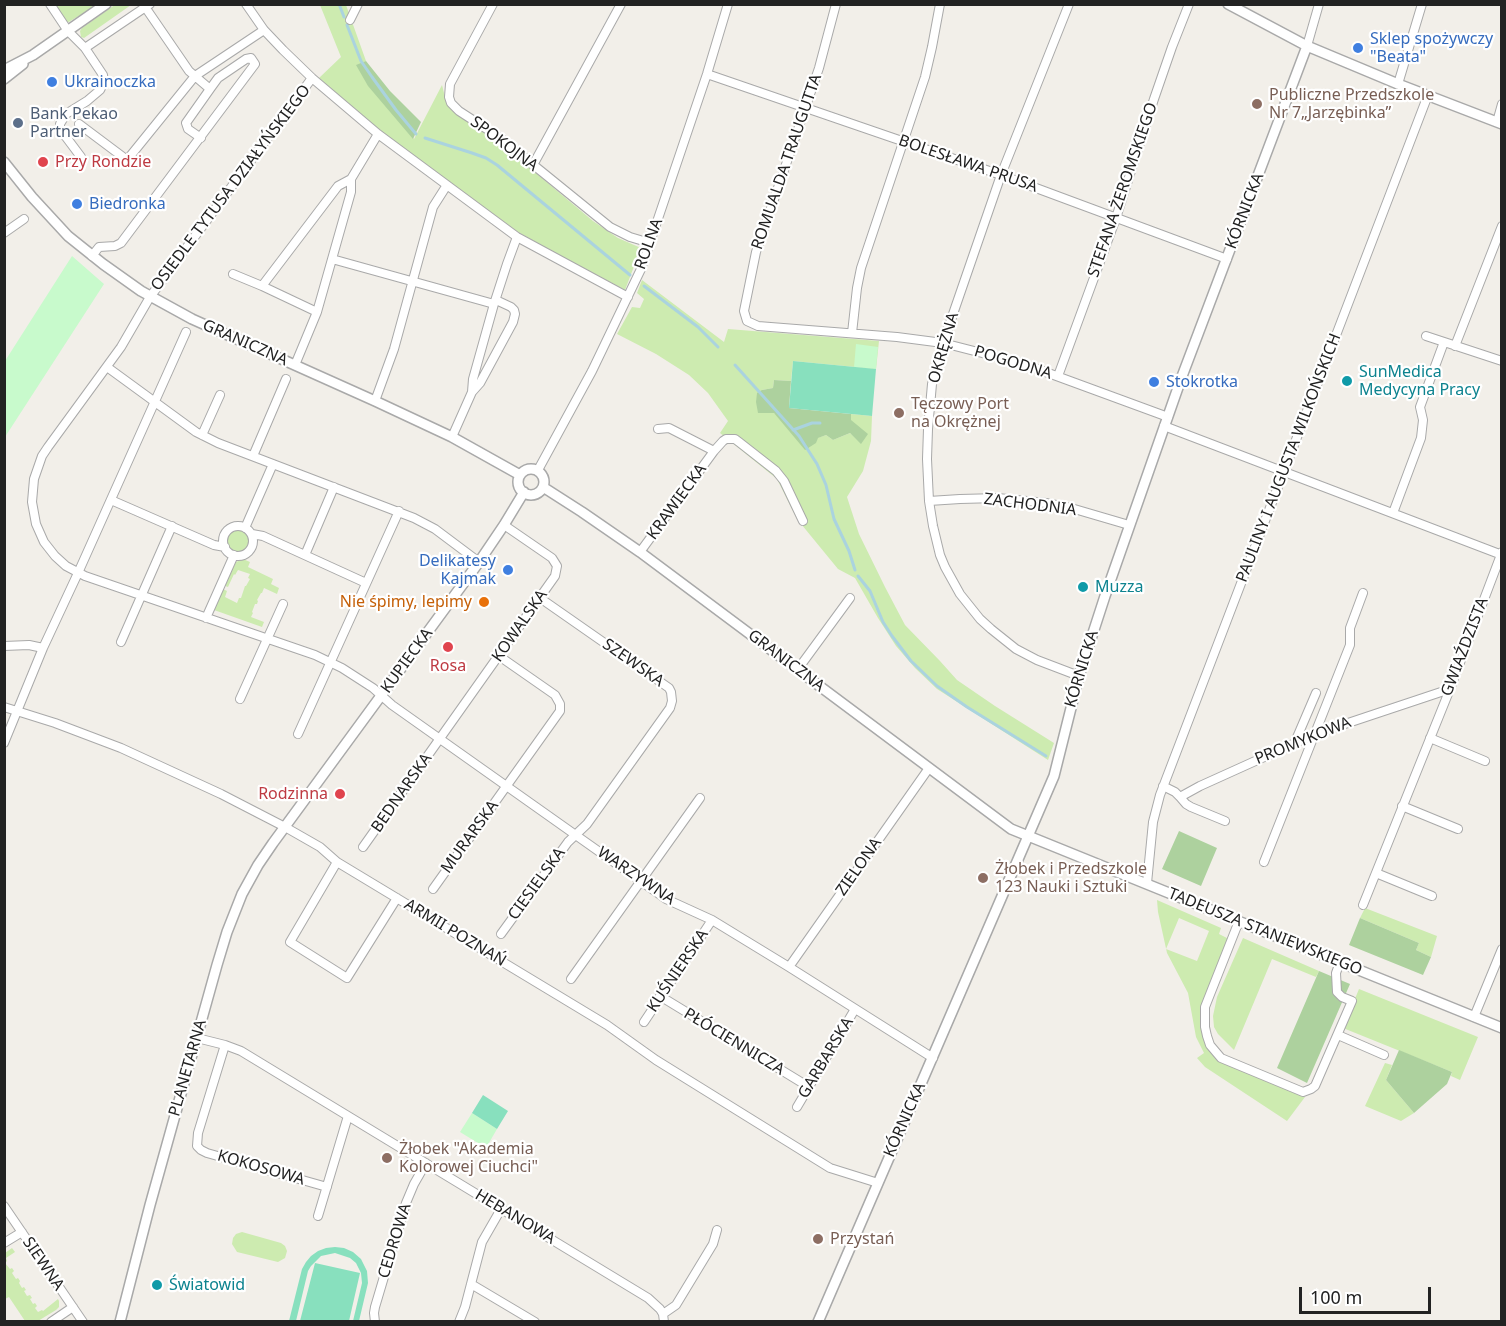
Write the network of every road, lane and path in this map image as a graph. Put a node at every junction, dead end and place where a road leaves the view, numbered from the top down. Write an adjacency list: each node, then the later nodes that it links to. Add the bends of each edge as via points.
1 (50, 4): 18 (street)
2 (106, 4): 18 (street)
3 (246, 4): 17 (street, OSIEDLE TYTUSA DZIAŁYŃSKIEGO)
4 (358, 4): 16 (street)
5 (493, 4): 39 (street, SPOKOJNA, via 450,84 449,97 454,107)
6 (621, 4): 39 (street)
7 (729, 4): 23 (street, ROLNA)
8 (836, 4): 31 (street, ROMUALDA TRAUGUTTA)
9 (940, 4): 36 (street, via 925,77)
10 (1069, 4): 40 (street, OKRĘŻNA)
11 (1189, 4): 43 (street, STEFANA ŻEROMSKIEGO)
12 (1228, 4): 19 (street)
13 (1319, 4): 19 (street, KÓRNICKA)
14 (1422, 4): 27 (street)
15 (146, 6): 20 (street); 24 (street)
16 (350, 20)
17 (264, 30): 24 (street); 25 (street, OSIEDLE TYTUSA DZIAŁYŃSKIEGO)
18 (68, 31): 20 (street); 21 (street)
19 (1307, 46): 27 (street); 51 (street, KÓRNICKA)
20 (85, 48): 37 (street, via 104,82 87,101 66,114 60,124)
21 (33, 55): 22 (street); 26 (street)
22 (4, 70)
23 (707, 74): 31 (street, BOLESŁAWA PRUSA); 48 (street, ROLNA)
24 (195, 76): 28 (street); 33 (street, via 127,160)
25 (312, 78): 34 (street, OSIEDLE TYTUSA DZIAŁYŃSKIEGO); 55 (street, OSIEDLE TYTUSA DZIAŁYŃSKIEGO)
26 (4, 80)
27 (1398, 84): 29 (street)
28 (210, 89): 35 (street, via 186,123); 35 (street, via 218,78 246,59 253,60 254,66)
29 (1428, 95): 32 (street); 83 (street, PAULINY I AUGUSTA WILKOŃSKICH)
30 (1502, 104): 32 (street)
31 (805, 108): 36 (street, BOLESŁAWA PRUSA); 59 (street, ROMUALDA TRAUGUTTA, via 756,252 744,311)
32 (1499, 123)
33 (79, 124)
34 (378, 134): 41 (street); 42 (street, OSIEDLE TYTUSA DZIAŁYŃSKIEGO)
35 (201, 138): 49 (street, via 122,243 99,247)
36 (903, 141): 40 (street, BOLESŁAWA PRUSA); 61 (street, via 861,268)
37 (81, 157)
38 (4, 162): 49 (street, GRANICZNA, via 62,230)
39 (533, 165): 48 (street, SPOKOJNA, via 610,227)
40 (1001, 175): 43 (street, BOLESŁAWA PRUSA); 64 (street, OKRĘŻNA)
41 (351, 179): 50 (street, via 351,192); 54 (street, via 338,186)
42 (447, 184): 47 (street, OSIEDLE TYTUSA DZIAŁYŃSKIEGO); 53 (street, via 433,207)
43 (1116, 218): 51 (street, BOLESŁAWA PRUSA); 69 (street, STEFANA ŻEROMSKIEGO)
44 (24, 219): 46 (street)
45 (1502, 226): 65 (street)
46 (4, 233)
47 (517, 237): 56 (street, OSIEDLE TYTUSA DZIAŁYŃSKIEGO); 57 (street)
48 (650, 243): 56 (street, ROLNA)
49 (92, 256): 55 (street, GRANICZNA)
50 (332, 259): 53 (street); 58 (street)
51 (1227, 259): 75 (street, KÓRNICKA)
52 (234, 274): 54 (street)
53 (413, 282): 57 (street); 73 (street)
54 (262, 286): 58 (street)
55 (150, 297): 67 (street, GRANICZNA); 68 (street, OSIEDLE TYTUSA DZIAŁYŃSKIEGO)
56 (628, 297): 82 (street, ROLNA)
57 (495, 302): 71 (street); 71 (street, via 511,307 514,317)
58 (317, 312): 67 (street)
59 (747, 321): 61 (street, POGODNA, via 758,326)
60 (186, 332): 74 (street)
61 (852, 333): 64 (street, POGODNA)
62 (1426, 336): 63 (street)
63 (1444, 342): 65 (street); 91 (street, via 1420,407 1421,438)
64 (943, 343): 69 (street, POGODNA); 89 (street, OKRĘŻNA, via 932,384 927,459)
65 (1455, 346): 66 (street)
66 (1502, 361)
67 (294, 365): 73 (street, GRANICZNA)
68 (107, 367): 74 (street); 104 (street, OSIEDLE TYTUSA DZIAŁYŃSKIEGO, via 48,447 33,485 33,513 42,538 61,561)
69 (1058, 376): 75 (street, POGODNA)
70 (286, 379): 80 (street)
71 (472, 392): 78 (street)
72 (220, 394): 77 (street)
73 (375, 401): 78 (street, GRANICZNA)
74 (155, 402): 77 (street); 88 (street)
75 (1166, 422): 83 (street, POGODNA); 94 (street, KÓRNICKA)
76 (658, 429): 79 (street, KRAWIECKA, via 669,428)
77 (202, 435): 80 (street)
78 (452, 437): 84 (street, GRANICZNA)
79 (714, 452): 92 (street, KRAWIECKA, via 730,439 753,452 784,481); 99 (street, KRAWIECKA)
80 (253, 456): 81 (street)
81 (273, 464): 85 (street); 96 (street)
82 (538, 470): 84 (street, via 527,469); 86 (street, via 544,478)
83 (1284, 471): 91 (street, POGODNA); 135 (street, PAULINY I AUGUSTA WILKOŃSKICH)
84 (520, 475): 87 (street, via 518,483)
85 (334, 487): 90 (street); 102 (street)
86 (543, 487): 87 (street, via 534,494); 99 (street, GRANICZNA)
87 (524, 492): 93 (street, KUPIECKA)
88 (111, 500): 95 (street); 104 (street)
89 (929, 501): 94 (street, ZACHODNIA, via 982,498 1046,503); 119 (street, OKRĘŻNA, via 940,555 968,606 1016,649)
90 (399, 511): 103 (street, via 435,529); 105 (street)
91 (1393, 513): 100 (street, POGODNA)
92 (803, 521)
93 (504, 525): 103 (street, KUPIECKA); 108 (street, KOWALSKA, via 556,563 555,576)
94 (1129, 525): 119 (street, KÓRNICKA)
95 (172, 526): 98 (street); 107 (street)
96 (245, 528): 97 (street); 98 (street, via 236,526 228,530 223,538)
97 (252, 534): 101 (street, via 253,544 248,552); 102 (street)
98 (225, 547): 101 (street)
99 (640, 552): 118 (street, GRANICZNA)
100 (1501, 554): 120 (street, GWIAŹDZISTA)
101 (234, 555): 111 (street)
102 (305, 555): 105 (street)
103 (479, 562): 122 (street, KUPIECKA)
104 (78, 573): 107 (street, WARZYWNA); 115 (street)
105 (366, 583): 117 (street)
106 (1362, 593): 127 (street, via 1350,628 1350,645)
107 (141, 596): 111 (street, WARZYWNA); 113 (street)
108 (540, 597): 116 (street, KOWALSKA); 142 (street, SZEWSKA, via 669,688 672,696 670,708 587,824)
109 (850, 598): 118 (street)
110 (283, 604): 112 (street)
111 (206, 618): 112 (street, WARZYWNA)
112 (267, 638): 117 (street, WARZYWNA); 123 (street)
113 (121, 642)
114 (4, 646): 115 (street)
115 (43, 648): 125 (street)
116 (499, 656): 129 (street, KOWALSKA); 134 (street, MURARSKA, via 555,695 560,708)
117 (331, 662): 122 (street, WARZYWNA); 126 (street)
118 (798, 669): 133 (street, GRANICZNA)
119 (1078, 676): 143 (street, KÓRNICKA, via 1054,776)
120 (1449, 689): 127 (street, PROMYKOWA); 128 (street, GWIAŹDZISTA)
121 (1316, 693): 131 (street)
122 (382, 696): 129 (street, WARZYWNA); 140 (street, KUPIECKA)
123 (240, 699)
124 (4, 707): 125 (street, ARMII POZNAŃ)
125 (17, 711): 130 (street); 140 (street, ARMII POZNAŃ, via 138,755)
126 (298, 734)
127 (1315, 734): 131 (street, PROMYKOWA); 146 (street)
128 (1430, 738): 132 (street); 138 (street, GWIAŹDZISTA)
129 (440, 739): 134 (street, WARZYWNA); 144 (street, BEDNARSKA)
130 (4, 742)
131 (1295, 742): 136 (street, PROMYKOWA)
132 (1485, 761)
133 (930, 768): 143 (street, GRANICZNA, via 1011,829); 159 (street, ZIELONA)
134 (507, 786): 142 (street, WARZYWNA); 150 (street, MURARSKA)
135 (1163, 786): 136 (street); 149 (street, PAULINY I AUGUSTA WILKOŃSKICH, via 1155,808)
136 (1180, 797): 139 (street, via 1191,807)
137 (700, 798): 148 (street)
138 (1402, 806): 141 (street); 147 (street, GWIAŹDZISTA)
139 (1225, 821)
140 (285, 827): 145 (street, ARMII POZNAŃ); 167 (street, PLANETARNA, via 237,905)
141 (1458, 829)
142 (575, 835): 148 (street, WARZYWNA); 156 (street, CIESIELSKA)
143 (1028, 836): 149 (street, TADEUSZA STANIEWSKIEGO); 170 (street, KÓRNICKA)
144 (363, 847)
145 (337, 862): 152 (street, ARMII POZNAŃ); 152 (street, via 290,942 347,978)
146 (1264, 862)
147 (1376, 873): 151 (street); 153 (street, GWIAŹDZISTA)
148 (640, 882): 154 (street, WARZYWNA); 160 (street)
149 (1147, 883): 155 (street, TADEUSZA STANIEWSKIEGO)
150 (433, 889)
151 (1432, 896)
152 (397, 898): 175 (street, ARMII POZNAŃ, via 608,1024 656,1060 830,1168)
153 (1363, 905)
154 (712, 921): 159 (street, WARZYWNA); 161 (street, KUŚNIERSKA)
155 (1239, 921): 158 (street, TADEUSZA STANIEWSKIEGO); 166 (street, via 1205,1007 1206,1036 1221,1058 1303,1092 1314,1086)
156 (501, 934)
157 (1502, 949): 163 (street)
158 (1340, 962): 163 (street, TADEUSZA STANIEWSKIEGO); 166 (street, via 1337,992 1352,1001)
159 (789, 967): 162 (street, WARZYWNA)
160 (571, 979)
161 (660, 996): 164 (street, KUŚNIERSKA); 171 (street, PŁÓCIENNICZA)
162 (855, 1009): 170 (street, WARZYWNA); 171 (street, GARBARSKA)
163 (1474, 1017): 165 (street, TADEUSZA STANIEWSKIEGO)
164 (644, 1022)
165 (1502, 1028)
166 (1338, 1035): 169 (street)
167 (197, 1038): 168 (street, HEBANOWA); 188 (street, PLANETARNA)
168 (225, 1045): 173 (street, HEBANOWA); 176 (street, KOKOSOWA, via 197,1146 207,1153)
169 (1384, 1055)
170 (933, 1058): 175 (street, KÓRNICKA)
171 (809, 1087): 172 (street, GARBARSKA)
172 (796, 1107)
173 (348, 1116): 174 (street, HEBANOWA); 176 (street)
174 (426, 1163): 178 (street, HEBANOWA); 189 (street, CEDROWA, via 406,1203 375,1307)
175 (878, 1183): 192 (street, KÓRNICKA)
176 (327, 1187): 179 (street)
177 (4, 1206): 181 (street, SIEWNA)
178 (501, 1209): 183 (street, via 482,1242); 185 (street, HEBANOWA, via 648,1298)
179 (318, 1216)
180 (717, 1230): 185 (street, via 713,1244 676,1305)
181 (22, 1232): 182 (street); 184 (street, SIEWNA)
182 (4, 1243)
183 (471, 1284): 190 (street); 191 (street)
184 (73, 1307): 186 (street); 187 (street, SIEWNA)
185 (663, 1318)
186 (51, 1322)
187 (83, 1322)
188 (120, 1322)
189 (375, 1322)
190 (459, 1322)
191 (535, 1322)
192 (818, 1322)

